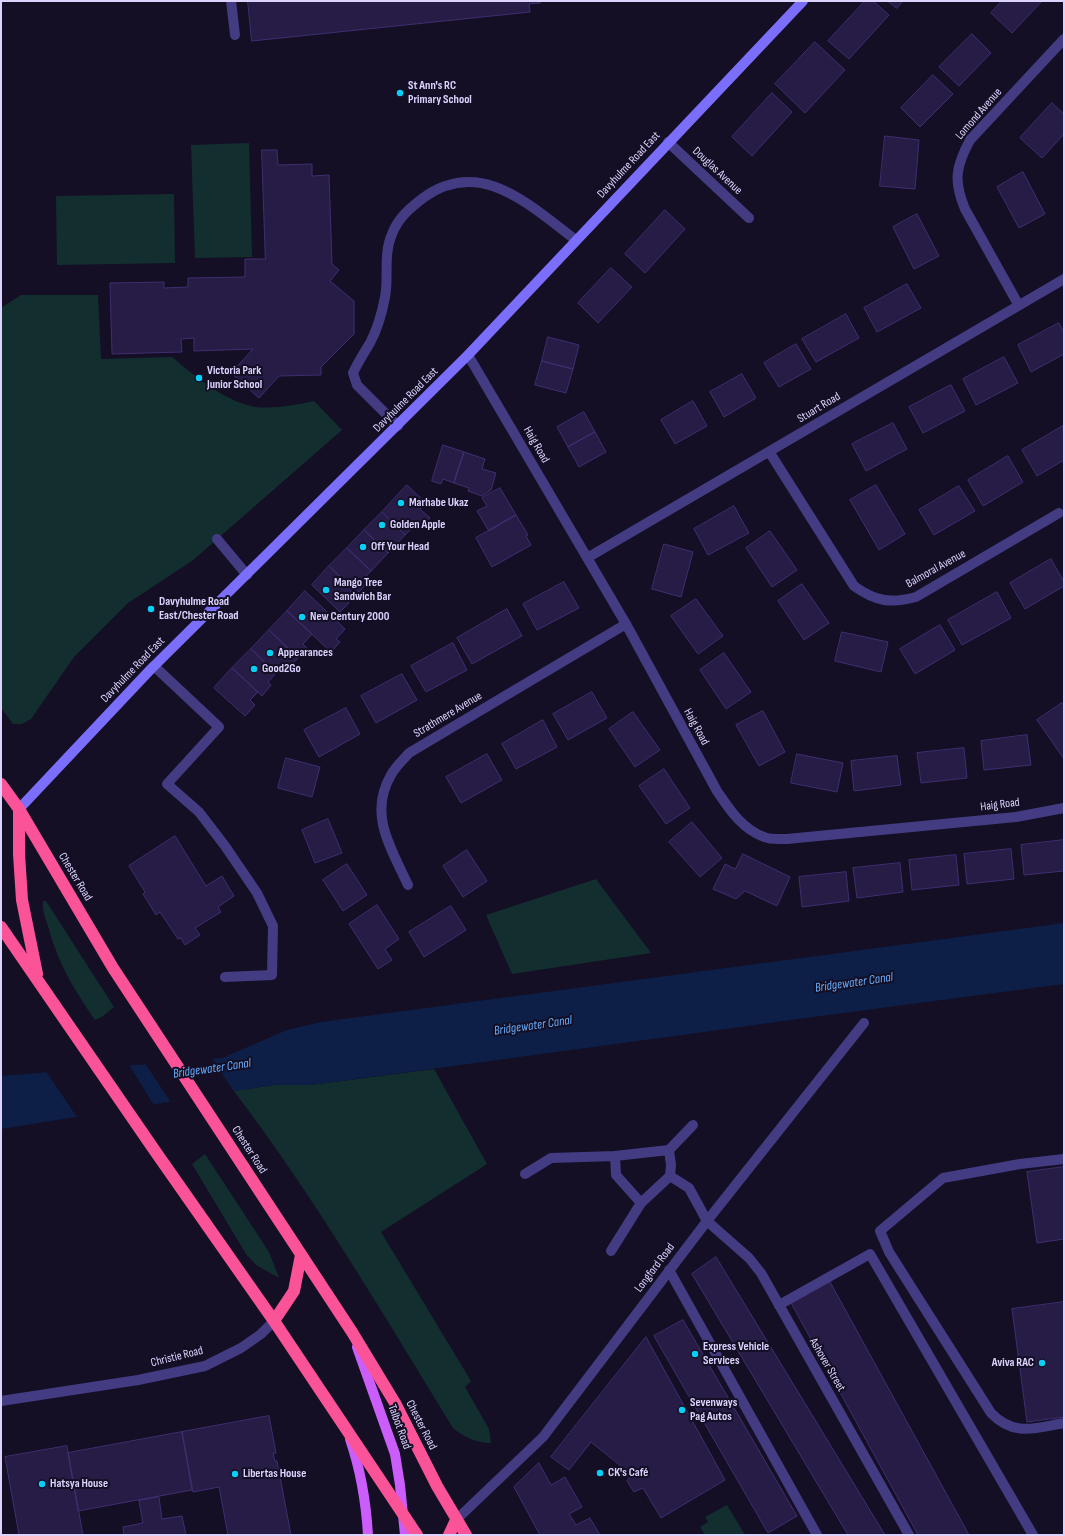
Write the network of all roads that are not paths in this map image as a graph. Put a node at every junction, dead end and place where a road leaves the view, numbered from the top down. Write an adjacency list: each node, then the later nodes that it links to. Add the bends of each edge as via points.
1 (231, 1): 3 (street)
2 (803, 1): 5 (street, Davyhulme Road East)
3 (235, 35)
4 (1064, 39): 9 (street, Lomond Avenue, via 970,140 957,173 958,192 965,208)
5 (668, 142): 6 (street, Douglas Avenue); 7 (street, Davyhulme Road East)
6 (749, 218)
7 (576, 240): 10 (street, Davyhulme Road East); 11 (street, via 522,200 487,183 458,182 432,192 405,212 391,234 386,296 379,321 354,373 357,385)
8 (1064, 279): 9 (street, Stuart Road)
9 (1018, 304): 12 (street, Stuart Road)
10 (468, 355): 11 (street, Davyhulme Road East); 15 (street, Haig Road)
11 (398, 426): 16 (street, Davyhulme Road East)
12 (770, 453): 13 (street, Balmoral Avenue, via 854,586 867,595 886,601 916,597); 15 (street, Stuart Road)
13 (1059, 513)
14 (217, 539): 16 (street)
15 (587, 558): 17 (street, Haig Road)
16 (247, 575): 18 (street, Davyhulme Road East)
17 (626, 624): 21 (street, Haig Road, via 717,791 733,814 747,828 766,838 787,839 1016,817); 23 (street, Strathmere Avenue, via 409,753 391,774 380,807 383,829)
18 (154, 666): 22 (street, Davyhulme Road East); 25 (street, via 219,727 167,784 199,812 225,846 257,893 272,926 272,975)
19 (1, 784): 22 (highway, Chester Road)
20 (1, 798): 22 (highway)
21 (1064, 808)
22 (18, 809): 26 (highway, via 22,900); 37 (highway, Chester Road, via 113,968)
23 (408, 885)
24 (1, 927): 26 (highway)
25 (225, 977)
26 (39, 981): 40 (highway)
27 (864, 1022): 35 (street, Longford Road)
28 (693, 1125): 29 (street)
29 (669, 1150): 30 (street); 33 (street)
30 (615, 1156): 32 (street, via 550,1158); 34 (street, via 616,1175)
31 (1064, 1159): 43 (street, via 943,1178 880,1231 889,1252 990,1413 1000,1422 1024,1430)
32 (525, 1174)
33 (670, 1176): 34 (street); 35 (street, via 689,1188)
34 (641, 1203): 36 (street)
35 (707, 1221): 38 (street, Longford Road); 39 (street, Ashover Street, via 749,1258 761,1273)
36 (611, 1252)
37 (301, 1255): 40 (highway, Christie Road, via 294,1291); 41 (highway, Chester Road)
38 (669, 1270): 46 (street, Longford Road, via 543,1437); 52 (street)
39 (779, 1306): 53 (street, Ashover Street); 54 (street, via 870,1254)
40 (274, 1321): 42 (street, Christie Road, via 241,1348 205,1366 138,1380); 44 (highway)
41 (352, 1332): 45 (main road, Talbot Road, via 395,1454); 46 (highway, Chester Road, via 395,1403)
42 (1, 1401)
43 (1064, 1423)
44 (347, 1430): 45 (highway); 47 (main road, via 363,1489)
45 (403, 1516): 48 (main road, Talbot Road); 49 (highway)
46 (456, 1520): 50 (highway); 51 (highway, Chester Road)
47 (368, 1535)
48 (405, 1535)
49 (417, 1535)
50 (449, 1535)
51 (466, 1535)
52 (817, 1535)
53 (909, 1535)
54 (1033, 1535)

